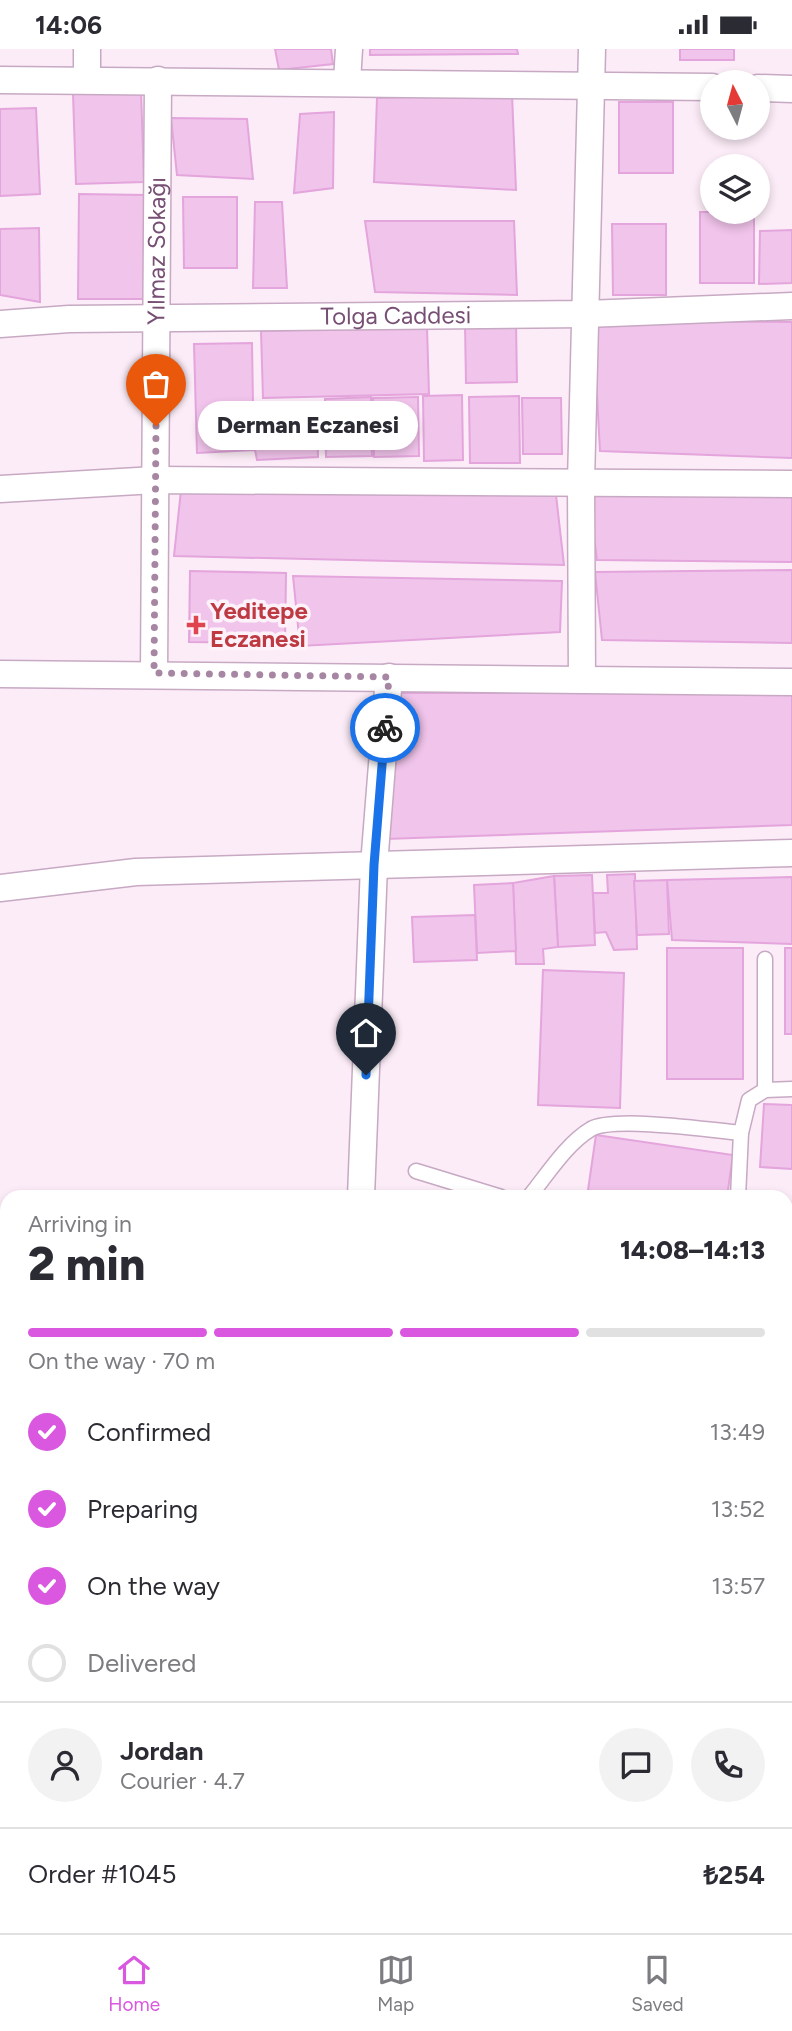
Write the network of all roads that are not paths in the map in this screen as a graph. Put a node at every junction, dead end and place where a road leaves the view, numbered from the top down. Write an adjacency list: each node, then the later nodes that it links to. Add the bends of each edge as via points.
1 (87, 49): 5 (street)
2 (349, 49): 7 (street)
3 (592, 49): 8 (street)
4 (0, 80): 5 (street)
5 (87, 80): 6 (street)
6 (158, 81): 7 (street); 14 (street, Yılmaz Sokağı)
7 (347, 81): 8 (street)
8 (592, 84): 9 (street); 13 (street)
9 (700, 87)
10 (770, 88): 11 (street)
11 (792, 89)
12 (792, 306): 13 (street, Tolga Caddesi)
13 (586, 314): 14 (street, Tolga Caddesi); 17 (street)
14 (156, 318): 15 (street, Tolga Caddesi); 16 (street, Yılmaz Sokağı)
15 (0, 324)
16 (155, 480): 17 (street); 19 (street); 20 (street, Yılmaz Sokağı)
17 (581, 482): 18 (street); 23 (street)
18 (792, 484)
19 (0, 489)
20 (154, 673): 21 (street); 22 (street)
21 (0, 674)
22 (389, 677): 23 (street); 26 (street)
23 (582, 679): 24 (street)
24 (792, 682)
25 (792, 853): 26 (street)
26 (374, 865): 27 (street, via 136,872); 33 (street)
27 (0, 888)
28 (765, 959): 30 (lane)
29 (792, 1089): 30 (lane)
30 (765, 1090): 31 (lane, via 749,1100)
31 (741, 1133): 35 (lane, via 614,1125 593,1128 577,1139); 36 (lane)
32 (416, 1171): 34 (lane)
33 (361, 1190)
34 (478, 1190)
35 (535, 1190)
36 (738, 1190)

